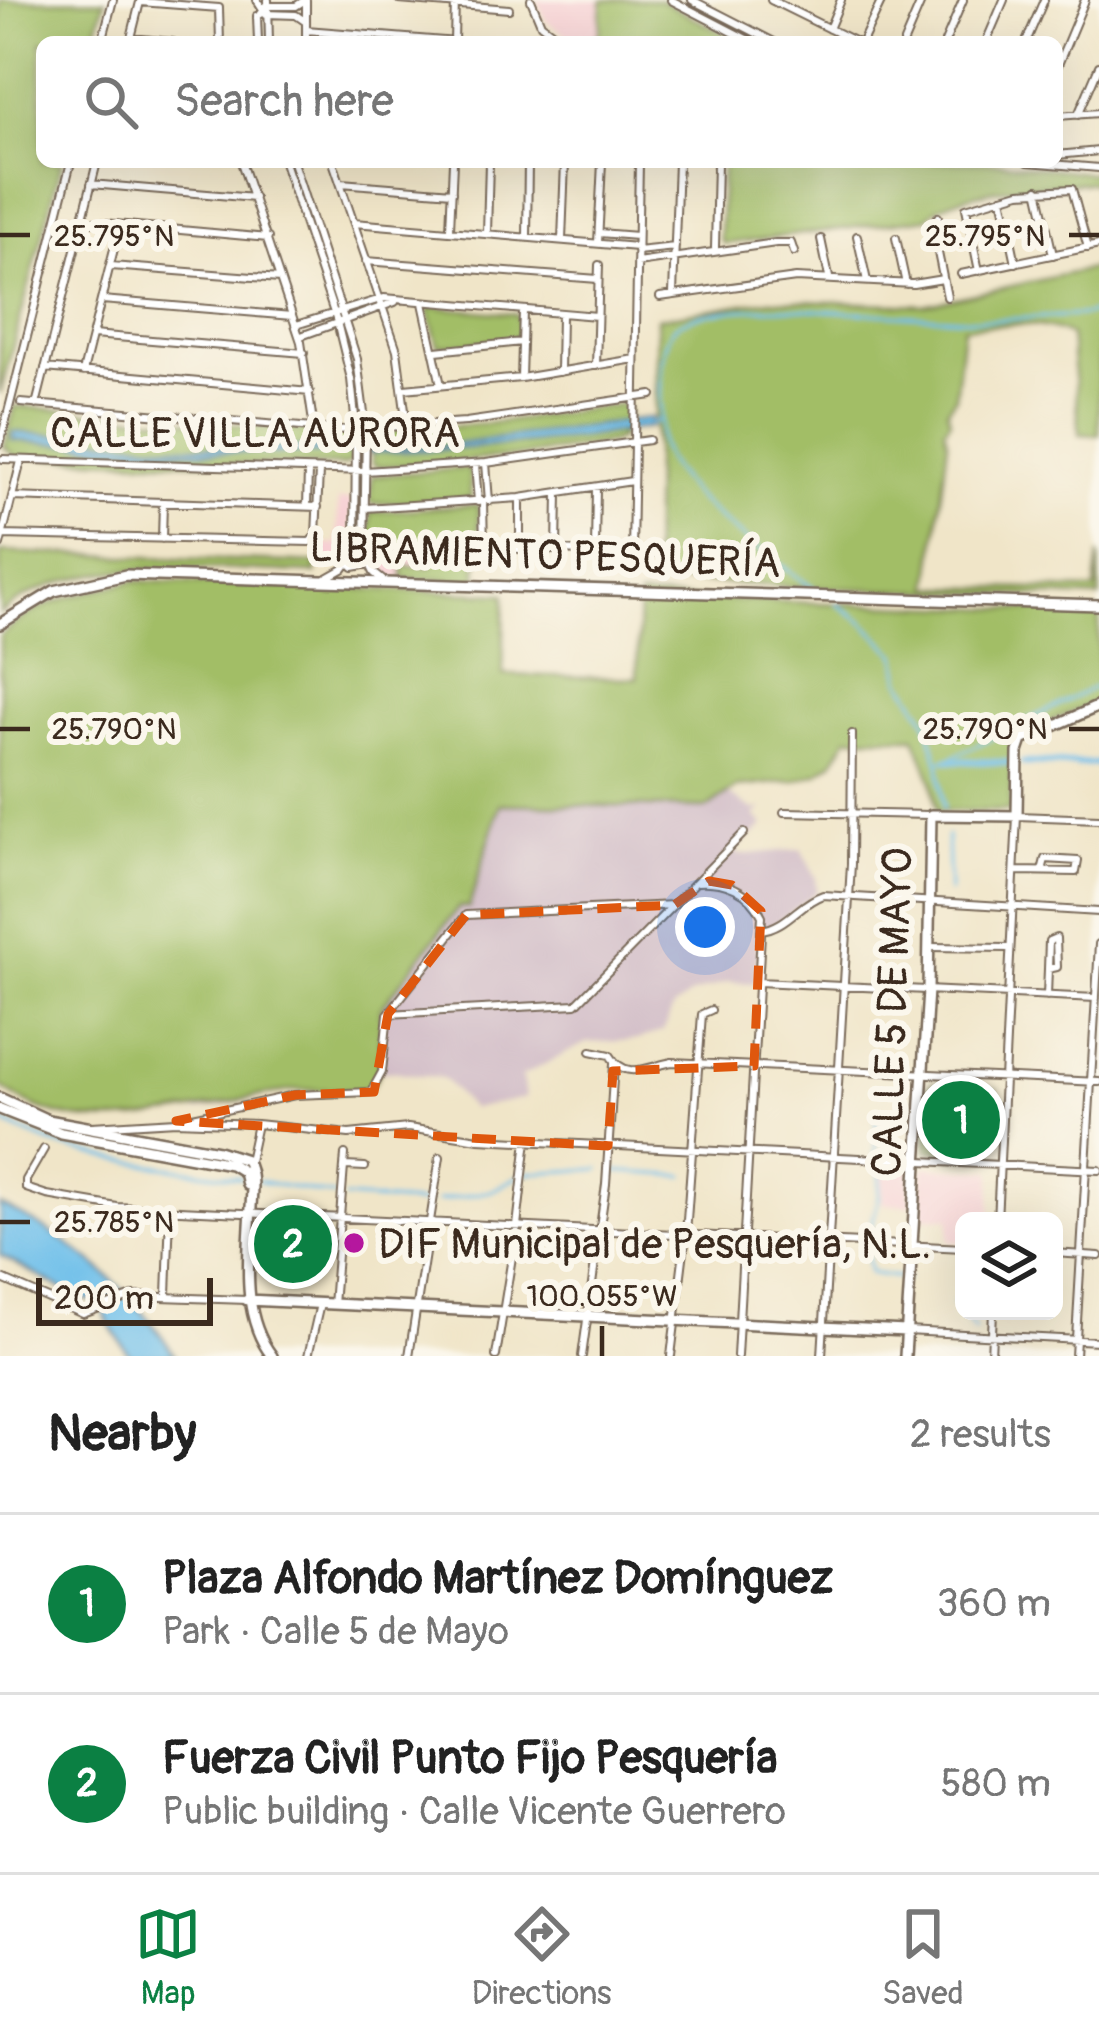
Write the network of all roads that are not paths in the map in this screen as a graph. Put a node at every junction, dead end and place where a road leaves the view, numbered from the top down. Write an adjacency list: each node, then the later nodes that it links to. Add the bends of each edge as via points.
1 (113, 0): 23 (street)
2 (399, 0): 14 (street)
3 (531, 0): 28 (street, via 536,18)
4 (670, 0): 29 (street)
5 (692, 0): 30 (street)
6 (771, 0): 22 (street)
7 (842, 0): 22 (street)
8 (882, 0): 32 (street)
9 (922, 0): 33 (street)
10 (963, 0): 34 (street)
11 (1004, 0): 35 (street)
12 (1044, 0): 36 (street)
13 (1085, 0): 37 (street)
14 (418, 1): 16 (street)
15 (140, 2): 17 (street); 24 (street)
16 (455, 2): 18 (street); 27 (street)
17 (197, 3): 25 (street, via 220,8)
18 (493, 4): 20 (street)
19 (267, 9): 21 (street)
20 (508, 9)
21 (303, 12): 26 (street)
22 (829, 28): 31 (street)
23 (104, 36)
24 (131, 36)
25 (220, 36)
26 (425, 36)
27 (455, 36)
28 (558, 36)
29 (740, 36)
30 (762, 36)
31 (836, 36)
32 (857, 36)
33 (907, 36)
34 (948, 36)
35 (989, 36)
36 (1029, 36)
37 (1063, 53)
38 (1099, 66): 40 (street)
39 (1099, 114): 40 (street)
40 (1078, 115): 41 (street)
41 (1063, 116)
42 (1099, 152): 43 (street)
43 (1063, 155)
44 (1063, 165): 59 (street)
45 (69, 168): 137 (street)
46 (95, 168): 61 (street)
47 (244, 168): 65 (street)
48 (286, 168): 111 (street)
49 (295, 168): 111 (street)
50 (335, 168): 60 (street)
51 (453, 168): 63 (street)
52 (489, 168): 71 (street)
53 (528, 168): 76 (street)
54 (565, 168): 81 (street)
55 (602, 168): 72 (street)
56 (639, 168): 74 (street)
57 (678, 168): 87 (street)
58 (717, 168): 86 (street)
59 (1099, 168)
60 (340, 183): 63 (street); 68 (street)
61 (91, 184): 65 (street); 67 (street)
62 (1038, 189): 64 (street); 77 (street, via 1073,191); 89 (street)
63 (452, 192): 70 (street)
64 (1001, 196): 92 (street); 95 (street, via 966,213)
65 (254, 198): 78 (street)
66 (938, 217): 100 (street, via 932,223)
67 (82, 221): 69 (street); 121 (street)
68 (354, 223): 70 (street); 90 (street)
69 (120, 225): 78 (street); 94 (street)
70 (450, 230): 71 (street)
71 (487, 233): 76 (street)
72 (598, 233): 74 (street); 82 (street)
73 (1099, 234): 77 (street)
74 (638, 236): 85 (street)
75 (857, 236): 101 (street)
76 (527, 237): 81 (street)
77 (1085, 237): 84 (street)
78 (268, 238): 98 (street)
79 (896, 238): 102 (street)
80 (821, 239): 97 (street)
81 (562, 240): 82 (street)
82 (598, 244): 85 (street)
83 (1099, 245): 84 (street)
84 (1088, 248): 89 (street)
85 (637, 249): 87 (street); 91 (street)
86 (716, 250): 87 (street); 88 (street, via 789,242)
87 (675, 252): 91 (street); 103 (street)
88 (794, 252)
89 (1053, 255): 92 (street)
90 (366, 261): 99 (street); 107 (street)
91 (637, 263): 119 (street)
92 (1016, 263): 95 (street)
93 (598, 265): 99 (street)
94 (111, 266): 98 (street); 106 (street)
95 (980, 271): 96 (street)
96 (961, 274)
97 (830, 278): 101 (street); 103 (street)
98 (280, 279): 113 (street)
99 (598, 279): 112 (street)
100 (943, 279): 102 (street); 105 (street)
101 (867, 281): 102 (street)
102 (905, 284)
103 (674, 294): 104 (street)
104 (660, 297)
105 (947, 297)
106 (102, 300): 113 (street); 114 (street)
107 (381, 302): 108 (street); 111 (street); 126 (street)
108 (423, 303): 109 (street); 117 (street)
109 (523, 311): 110 (street); 116 (street)
110 (561, 314): 112 (street); 123 (street)
111 (340, 316): 113 (street); 115 (street); 134 (street)
112 (597, 316): 120 (street)
113 (294, 321): 115 (street)
114 (93, 335): 118 (street); 122 (street)
115 (299, 336): 118 (street)
116 (522, 342): 117 (street); 124 (street)
117 (436, 351): 125 (street)
118 (304, 353): 127 (street)
119 (635, 359): 120 (street); 129 (street)
120 (596, 366): 123 (street)
121 (45, 368): 122 (street); 131 (street)
122 (83, 372): 127 (street)
123 (560, 372): 124 (street)
124 (521, 378): 125 (street)
125 (441, 385): 126 (street)
126 (404, 389): 132 (street)
127 (311, 392): 133 (street)
128 (652, 395): 129 (street, CALLE VILLA AURORA)
129 (634, 400): 132 (street, CALLE VILLA AURORA); 136 (street)
130 (21, 403): 131 (street, CALLE VILLA AURORA)
131 (36, 405): 133 (street, CALLE VILLA AURORA)
132 (407, 426): 134 (street, CALLE VILLA AURORA)
133 (314, 429): 134 (street, CALLE VILLA AURORA)
134 (361, 431): 142 (street)
135 (649, 440): 136 (street, CALLE VILLA AURORA)
136 (634, 442): 140 (street, CALLE VILLA AURORA); 144 (street)
137 (0, 444)
138 (3, 459): 139 (street, CALLE VILLA AURORA)
139 (22, 460): 143 (street, CALLE VILLA AURORA); 147 (street)
140 (486, 463): 141 (street, CALLE VILLA AURORA); 149 (street)
141 (475, 464): 142 (street, CALLE VILLA AURORA); 149 (street)
142 (361, 468): 143 (street, CALLE VILLA AURORA); 153 (street)
143 (313, 470): 151 (street); 152 (street)
144 (633, 481): 145 (street); 160 (street)
145 (596, 488): 146 (street); 159 (street)
146 (558, 493): 148 (street); 158 (street)
147 (12, 497): 150 (street); 154 (street)
148 (520, 498): 149 (street); 157 (street)
149 (484, 501): 153 (street); 157 (street, via 483,548)
150 (163, 502): 151 (street); 155 (street)
151 (307, 506): 152 (street)
152 (318, 507): 155 (street, via 313,541)
153 (360, 509): 162 (street); 163 (street)
154 (2, 535): 155 (street); 156 (street)
155 (162, 539)
156 (0, 545)
157 (520, 549): 158 (street)
158 (556, 550): 159 (street)
159 (595, 551): 160 (street)
160 (632, 553): 161 (street)
161 (652, 554)
162 (350, 560): 163 (street, via 360,554); 163 (street, via 353,567); 164 (street)
163 (368, 561): 165 (street)
164 (341, 570): 166 (street); 167 (street)
165 (374, 572): 168 (street); 169 (street)
166 (319, 580): 167 (main road, LIBRAMIENTO PESQUERÍA); 171 (main road, LIBRAMIENTO PESQUERÍA, via 112,576 54,591)
167 (350, 582): 168 (main road, LIBRAMIENTO PESQUERÍA)
168 (364, 582): 169 (main road, LIBRAMIENTO PESQUERÍA)
169 (388, 583): 170 (main road, LIBRAMIENTO PESQUERÍA)
170 (1099, 604)
171 (0, 624)
172 (1099, 706): 177 (main road, via 1022,740)
173 (852, 734): 175 (street)
174 (784, 812): 175 (street)
175 (851, 814): 176 (street); 183 (street)
176 (931, 815): 177 (main road); 184 (main road, CALLE 5 DE MAYO)
177 (1017, 816): 178 (street); 180 (street)
178 (1099, 819)
179 (744, 832): 182 (street)
180 (1016, 871): 181 (street); 186 (street)
181 (1042, 872): 181 (street, via 1076,872 1078,861 1045,859)
182 (697, 882): 185 (street); 188 (street, via 732,885 754,902)
183 (848, 898): 184 (street); 188 (street, via 813,898); 194 (street)
184 (930, 902): 186 (street); 190 (main road, CALLE 5 DE MAYO)
185 (674, 905): 200 (street, via 588,995 565,1007); 200 (street, via 459,920)
186 (1014, 907): 187 (street); 196 (street)
187 (1099, 912)
188 (761, 930): 193 (street)
189 (1099, 944): 198 (street)
190 (929, 947): 191 (street); 195 (main road, CALLE 5 DE MAYO)
191 (1008, 948)
192 (1048, 969): 192 (street, via 1058,967 1056,938 1049,940); 197 (street)
193 (758, 982): 194 (street); 204 (street)
194 (842, 986): 195 (street); 205 (street)
195 (928, 990): 196 (street); 206 (main road, CALLE 5 DE MAYO)
196 (1009, 993): 197 (street); 207 (street)
197 (1047, 996): 198 (street)
198 (1097, 998): 208 (street)
199 (711, 1010): 203 (street, via 702,1014)
200 (388, 1014): 211 (street, via 382,1072 370,1092 290,1096)
201 (591, 1051): 202 (street)
202 (614, 1060): 203 (street, via 620,1070 637,1071); 215 (street)
203 (700, 1063): 204 (street); 217 (street)
204 (754, 1066): 205 (street); 218 (street)
205 (838, 1069): 206 (street); 220 (street)
206 (923, 1076): 207 (street); 222 (main road, CALLE 5 DE MAYO)
207 (1005, 1079): 208 (street); 223 (street)
208 (1095, 1082): 227 (street)
209 (0, 1098): 213 (main road)
210 (0, 1109): 213 (main road, via 30,1124)
211 (176, 1121): 212 (street); 213 (street, via 118,1122)
212 (257, 1124): 214 (street); 226 (street)
213 (84, 1133): 226 (main road, via 218,1151)
214 (526, 1140): 215 (street); 234 (street)
215 (608, 1146): 217 (street); 235 (street)
216 (44, 1149): 229 (street, via 25,1186)
217 (693, 1150): 218 (street); 236 (street)
218 (749, 1152): 220 (street); 237 (street)
219 (345, 1154): 224 (street)
220 (833, 1156): 222 (street); 238 (street)
221 (440, 1157): 233 (street)
222 (919, 1160): 223 (street); 239 (main road, CALLE 5 DE MAYO)
223 (1000, 1165): 227 (street); 230 (street)
224 (344, 1166): 225 (street); 232 (street)
225 (365, 1167)
226 (246, 1168): 231 (main road)
227 (1086, 1169): 228 (street); 242 (street)
228 (1099, 1170)
229 (170, 1212): 231 (street); 245 (street)
230 (998, 1212)
231 (249, 1215): 232 (street); 246 (main road)
232 (337, 1220): 233 (street); 248 (street)
233 (430, 1224): 234 (street); 249 (street)
234 (518, 1226): 235 (street); 250 (street)
235 (600, 1230): 236 (street); 251 (street)
236 (686, 1234): 237 (street); 252 (street)
237 (745, 1237): 238 (street); 254 (street)
238 (829, 1242): 239 (street); 255 (street)
239 (914, 1246): 240 (street); 256 (main road, CALLE 5 DE MAYO)
240 (955, 1248)
241 (1063, 1254): 242 (street)
242 (1080, 1255): 243 (street); 258 (street)
243 (1099, 1256)
244 (0, 1278): 245 (street, via 83,1314 133,1296)
245 (167, 1295): 246 (street)
246 (249, 1300): 247 (main road); 260 (main road); 261 (main road)
247 (320, 1304): 248 (main road); 262 (street)
248 (333, 1305): 249 (main road)
249 (417, 1309): 250 (main road); 263 (street)
250 (504, 1312): 251 (main road); 264 (street)
251 (588, 1317): 252 (main road); 265 (street)
252 (676, 1319): 254 (main road); 266 (street)
253 (993, 1320): 257 (street)
254 (740, 1322): 255 (main road); 267 (street)
255 (823, 1327): 256 (main road); 268 (street)
256 (906, 1331): 257 (street); 269 (main road, CALLE 5 DE MAYO)
257 (992, 1335): 258 (street); 270 (street)
258 (1076, 1340): 259 (street); 271 (street)
259 (1099, 1341)
260 (261, 1356)
261 (272, 1356)
262 (308, 1356)
263 (410, 1356)
264 (496, 1356)
265 (582, 1356)
266 (671, 1356)
267 (737, 1356)
268 (822, 1356)
269 (905, 1356)
270 (991, 1356)
271 (1075, 1356)

